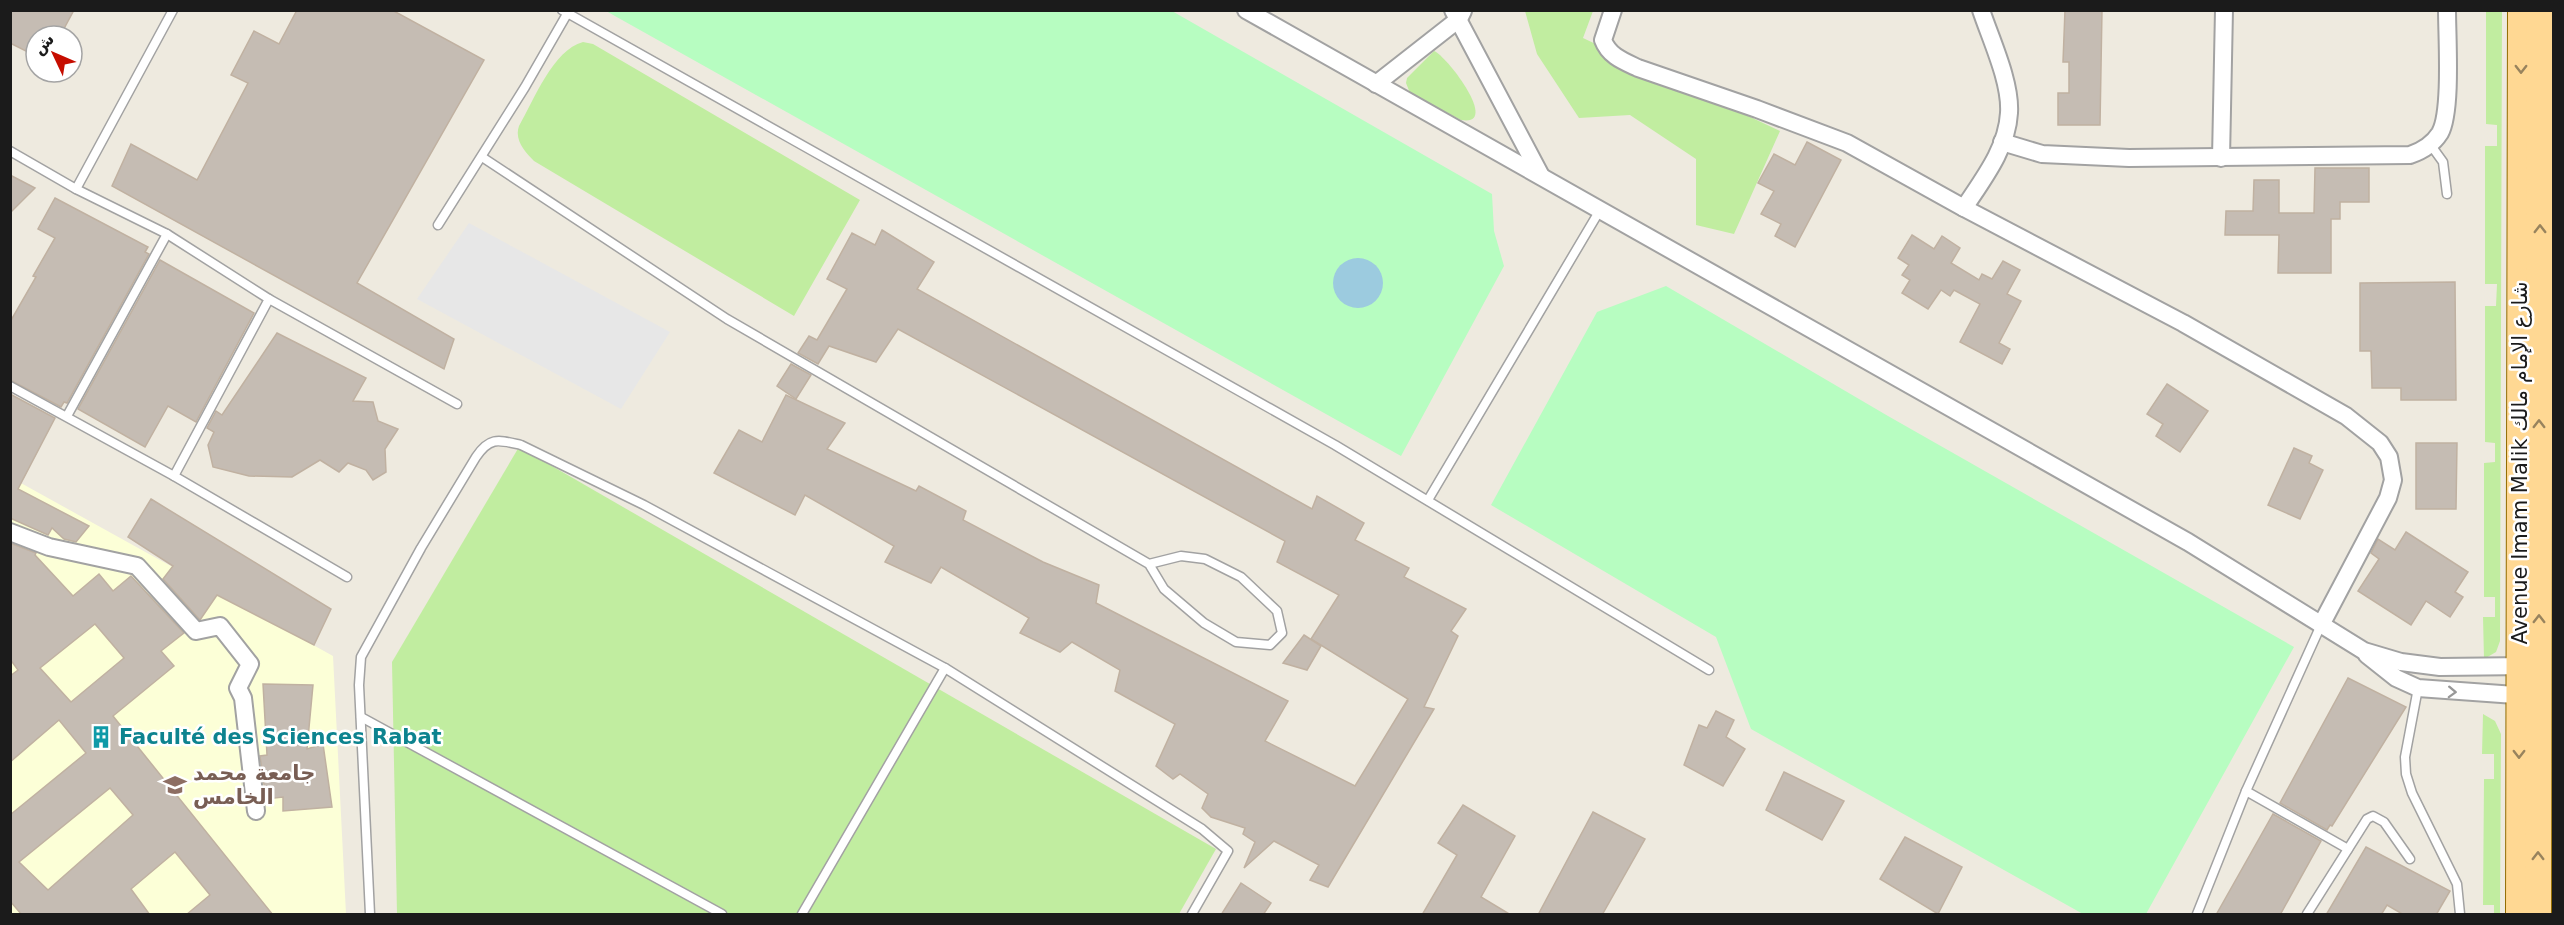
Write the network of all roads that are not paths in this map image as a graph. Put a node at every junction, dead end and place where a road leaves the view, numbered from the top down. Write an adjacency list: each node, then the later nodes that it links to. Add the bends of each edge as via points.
1 (173, 10): 18 (lane)
2 (1246, 10): 11 (street)
3 (1612, 10): 20 (street, via 1603,40 1619,59 1847,143)
4 (1981, 10): 12 (street, via 2008,98 2009,114)
5 (2224, 10): 16 (street)
6 (2447, 10): 13 (street, via 2446,111 2440,132)
7 (2521, 10): 35 (main road, Avenue Imam Malik شارع الإمام مالك, one-way to 35)
8 (2540, 10): 35 (main road, Avenue Imam Malik شارع الإمام مالك, one-way to 8)
9 (565, 12): 15 (lane); 29 (lane, via 1184,358)
10 (1458, 13): 11 (street); 17 (street)
11 (1376, 84): 17 (street)
12 (2002, 142): 16 (street, via 2042,154); 20 (street, via 1994,162)
13 (2430, 144): 16 (street, via 2421,152 2384,157); 19 (lane, via 2443,162)
14 (10, 151): 18 (lane)
15 (482, 158): 22 (lane); 31 (lane, via 727,319)
16 (2221, 158)
17 (1541, 177): 21 (street)
18 (76, 189): 23 (lane)
19 (2447, 194)
20 (1964, 208): 33 (street, via 2183,322 2346,416 2380,443 2389,457 2393,480 2388,498)
21 (1600, 210): 29 (lane); 33 (street, via 2188,542)
22 (438, 225)
23 (167, 234): 24 (lane); 27 (lane)
24 (269, 299): 26 (lane); 28 (lane)
25 (10, 386): 27 (lane)
26 (457, 404)
27 (67, 416): 28 (lane)
28 (174, 476): 32 (lane)
29 (1428, 500): 37 (lane)
30 (10, 532): 42 (street, via 49,547 137,566 196,630 220,626 249,664 238,688 243,698)
31 (1149, 564): 31 (lane, via 1180,556 1206,559 1241,577 1277,611 1282,633 1270,645 1236,642 1164,589)
32 (347, 577)
33 (2321, 625): 34 (street); 41 (lane)
34 (2364, 651): 35 (street, via 2401,662 2440,667); 38 (street, via 2396,678)
35 (2529, 666): 39 (main road, Avenue Imam Malik شارع الإمام مالك)
36 (945, 668): 40 (lane, via 644,505 521,445 500,440 487,443 476,457 420,548 361,657); 47 (lane); 48 (lane, via 1228,848)
37 (1709, 670)
38 (2418, 688): 39 (street, one-way to 39); 51 (lane, via 2405,757 2406,774 2457,884)
39 (2529, 696): 52 (main road, Avenue Imam Malik شارع الإمام مالك, one-way to 52); 53 (main road, Avenue Imam Malik شارع الإمام مالك, one-way to 39)
40 (361, 717): 45 (lane); 46 (lane)
41 (2246, 791): 43 (lane); 49 (lane)
42 (256, 811)
43 (2348, 849): 44 (lane, via 2373,816 2384,822); 50 (lane)
44 (2410, 859)
45 (370, 915)
46 (722, 915)
47 (802, 915)
48 (1192, 915)
49 (2197, 915)
50 (2307, 915)
51 (2460, 915)
52 (2519, 915)
53 (2538, 915)

